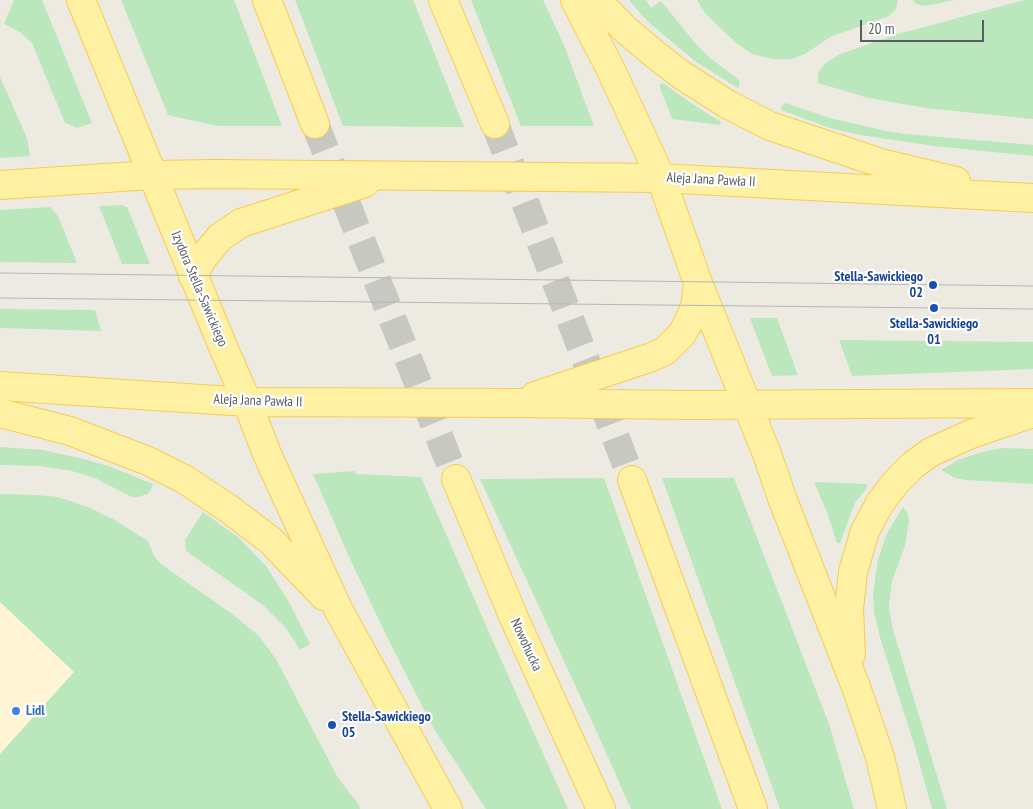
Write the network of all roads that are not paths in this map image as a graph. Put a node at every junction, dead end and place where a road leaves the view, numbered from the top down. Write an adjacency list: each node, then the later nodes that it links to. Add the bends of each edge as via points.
1 (81, 0): 8 (main road, Izydora Stella-Sawickiego)
2 (267, 0): 6 (main road)
3 (443, 0): 7 (main road)
4 (575, 0): 10 (main road)
5 (596, 0): 12 (main road, via 627,31 680,74 726,104 770,126 881,163)
6 (315, 124)
7 (495, 124)
8 (152, 174): 9 (main road, Aleja Jana Pawła II); 11 (main road, Aleja Jana Pawła II); 13 (main road, Izydora Stella-Sawickiego)
9 (389, 176): 10 (main road, Aleja Jana Pawła II); 13 (main road, Aleja Jana Pawła II, via 241,223 220,237 202,259)
10 (661, 178): 12 (main road, Aleja Jana Pawła II); 14 (main road)
11 (0, 185)
12 (1027, 198)
13 (194, 276): 16 (main road, Izydora Stella-Sawickiego)
14 (698, 283): 17 (main road, Aleja Jana Pawła II, via 687,325 665,351); 19 (main road)
15 (0, 386): 16 (main road, Aleja Jana Pawła II)
16 (247, 402): 17 (main road, Aleja Jana Pawła II); 24 (main road, Izydora Stella-Sawickiego, via 267,454)
17 (516, 403): 19 (main road, Aleja Jana Pawła II)
18 (1033, 403): 19 (main road, Aleja Jana Pawła II)
19 (746, 405): 25 (main road)
20 (0, 413): 24 (main road, via 70,431 184,479 270,540)
21 (1033, 413): 25 (main road, via 970,434 931,452 896,482 880,503 865,531 850,590 850,645)
22 (456, 479): 27 (main road, Nowohucka, via 514,618)
23 (632, 480): 28 (main road)
24 (338, 609): 26 (main road)
25 (856, 687): 29 (main road, via 880,757)
26 (448, 809)
27 (601, 809)
28 (753, 809)
29 (892, 809)

